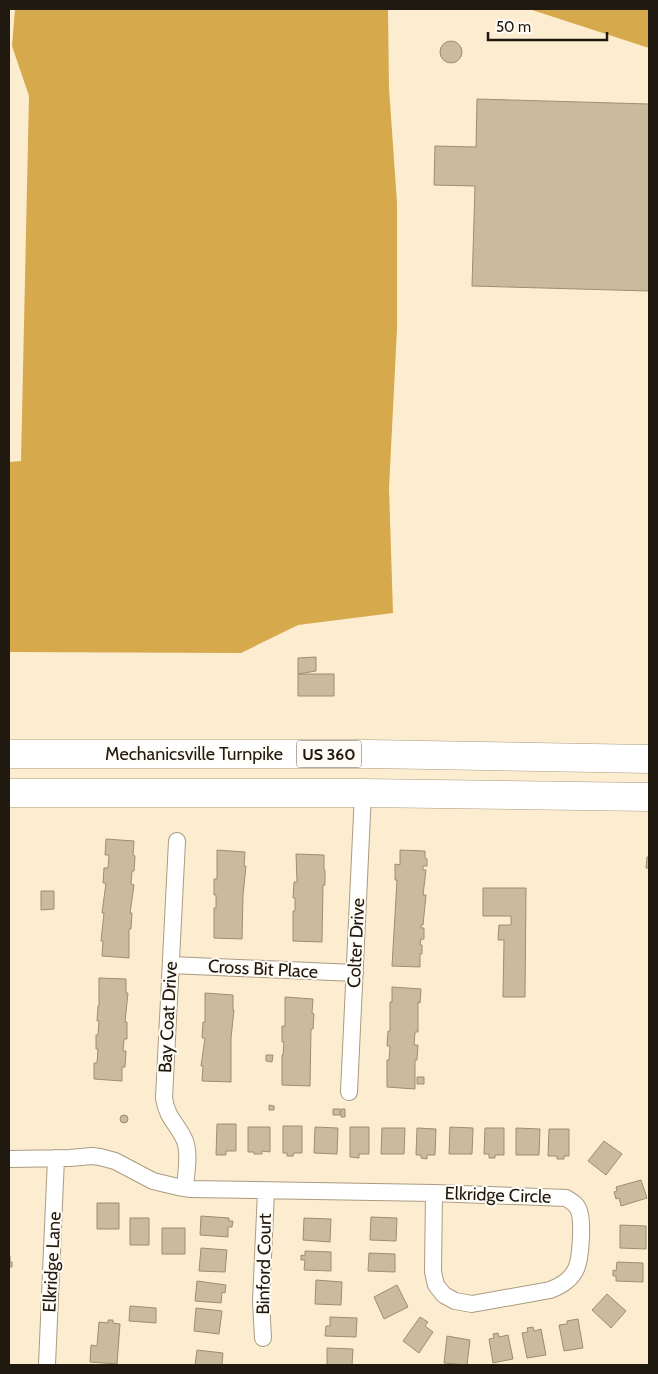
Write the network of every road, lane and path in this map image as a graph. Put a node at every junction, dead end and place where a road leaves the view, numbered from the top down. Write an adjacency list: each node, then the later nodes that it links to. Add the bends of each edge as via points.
1 (9, 754): 2 (highway, Mechanicsville Turnpike / US 360, via 370,754)
2 (649, 759)
3 (9, 793): 4 (highway, US 360)
4 (363, 793): 5 (highway, US 360); 8 (street, Colter Drive)
5 (649, 797)
6 (177, 841): 7 (street, Bay Coat Drive)
7 (171, 965): 8 (street, Cross Bit Place); 12 (street, Bay Coat Drive, via 164,1098 168,1115 186,1147)
8 (355, 973): 9 (street, Colter Drive)
9 (349, 1092)
10 (56, 1158): 11 (street, Elkridge Circle); 12 (street, Elkridge Circle, via 100,1157 115,1161 153,1181); 16 (street, Elkridge Lane)
11 (9, 1159)
12 (185, 1188): 13 (street, Elkridge Circle)
13 (266, 1190): 14 (street, Elkridge Circle); 15 (street, Binford Court, via 261,1301)
14 (434, 1193): 14 (street, Elkridge Circle, via 566,1198 574,1202 581,1220 576,1269 561,1286 550,1290 472,1304 444,1295 436,1285 433,1272)
15 (263, 1338)
16 (47, 1365)

